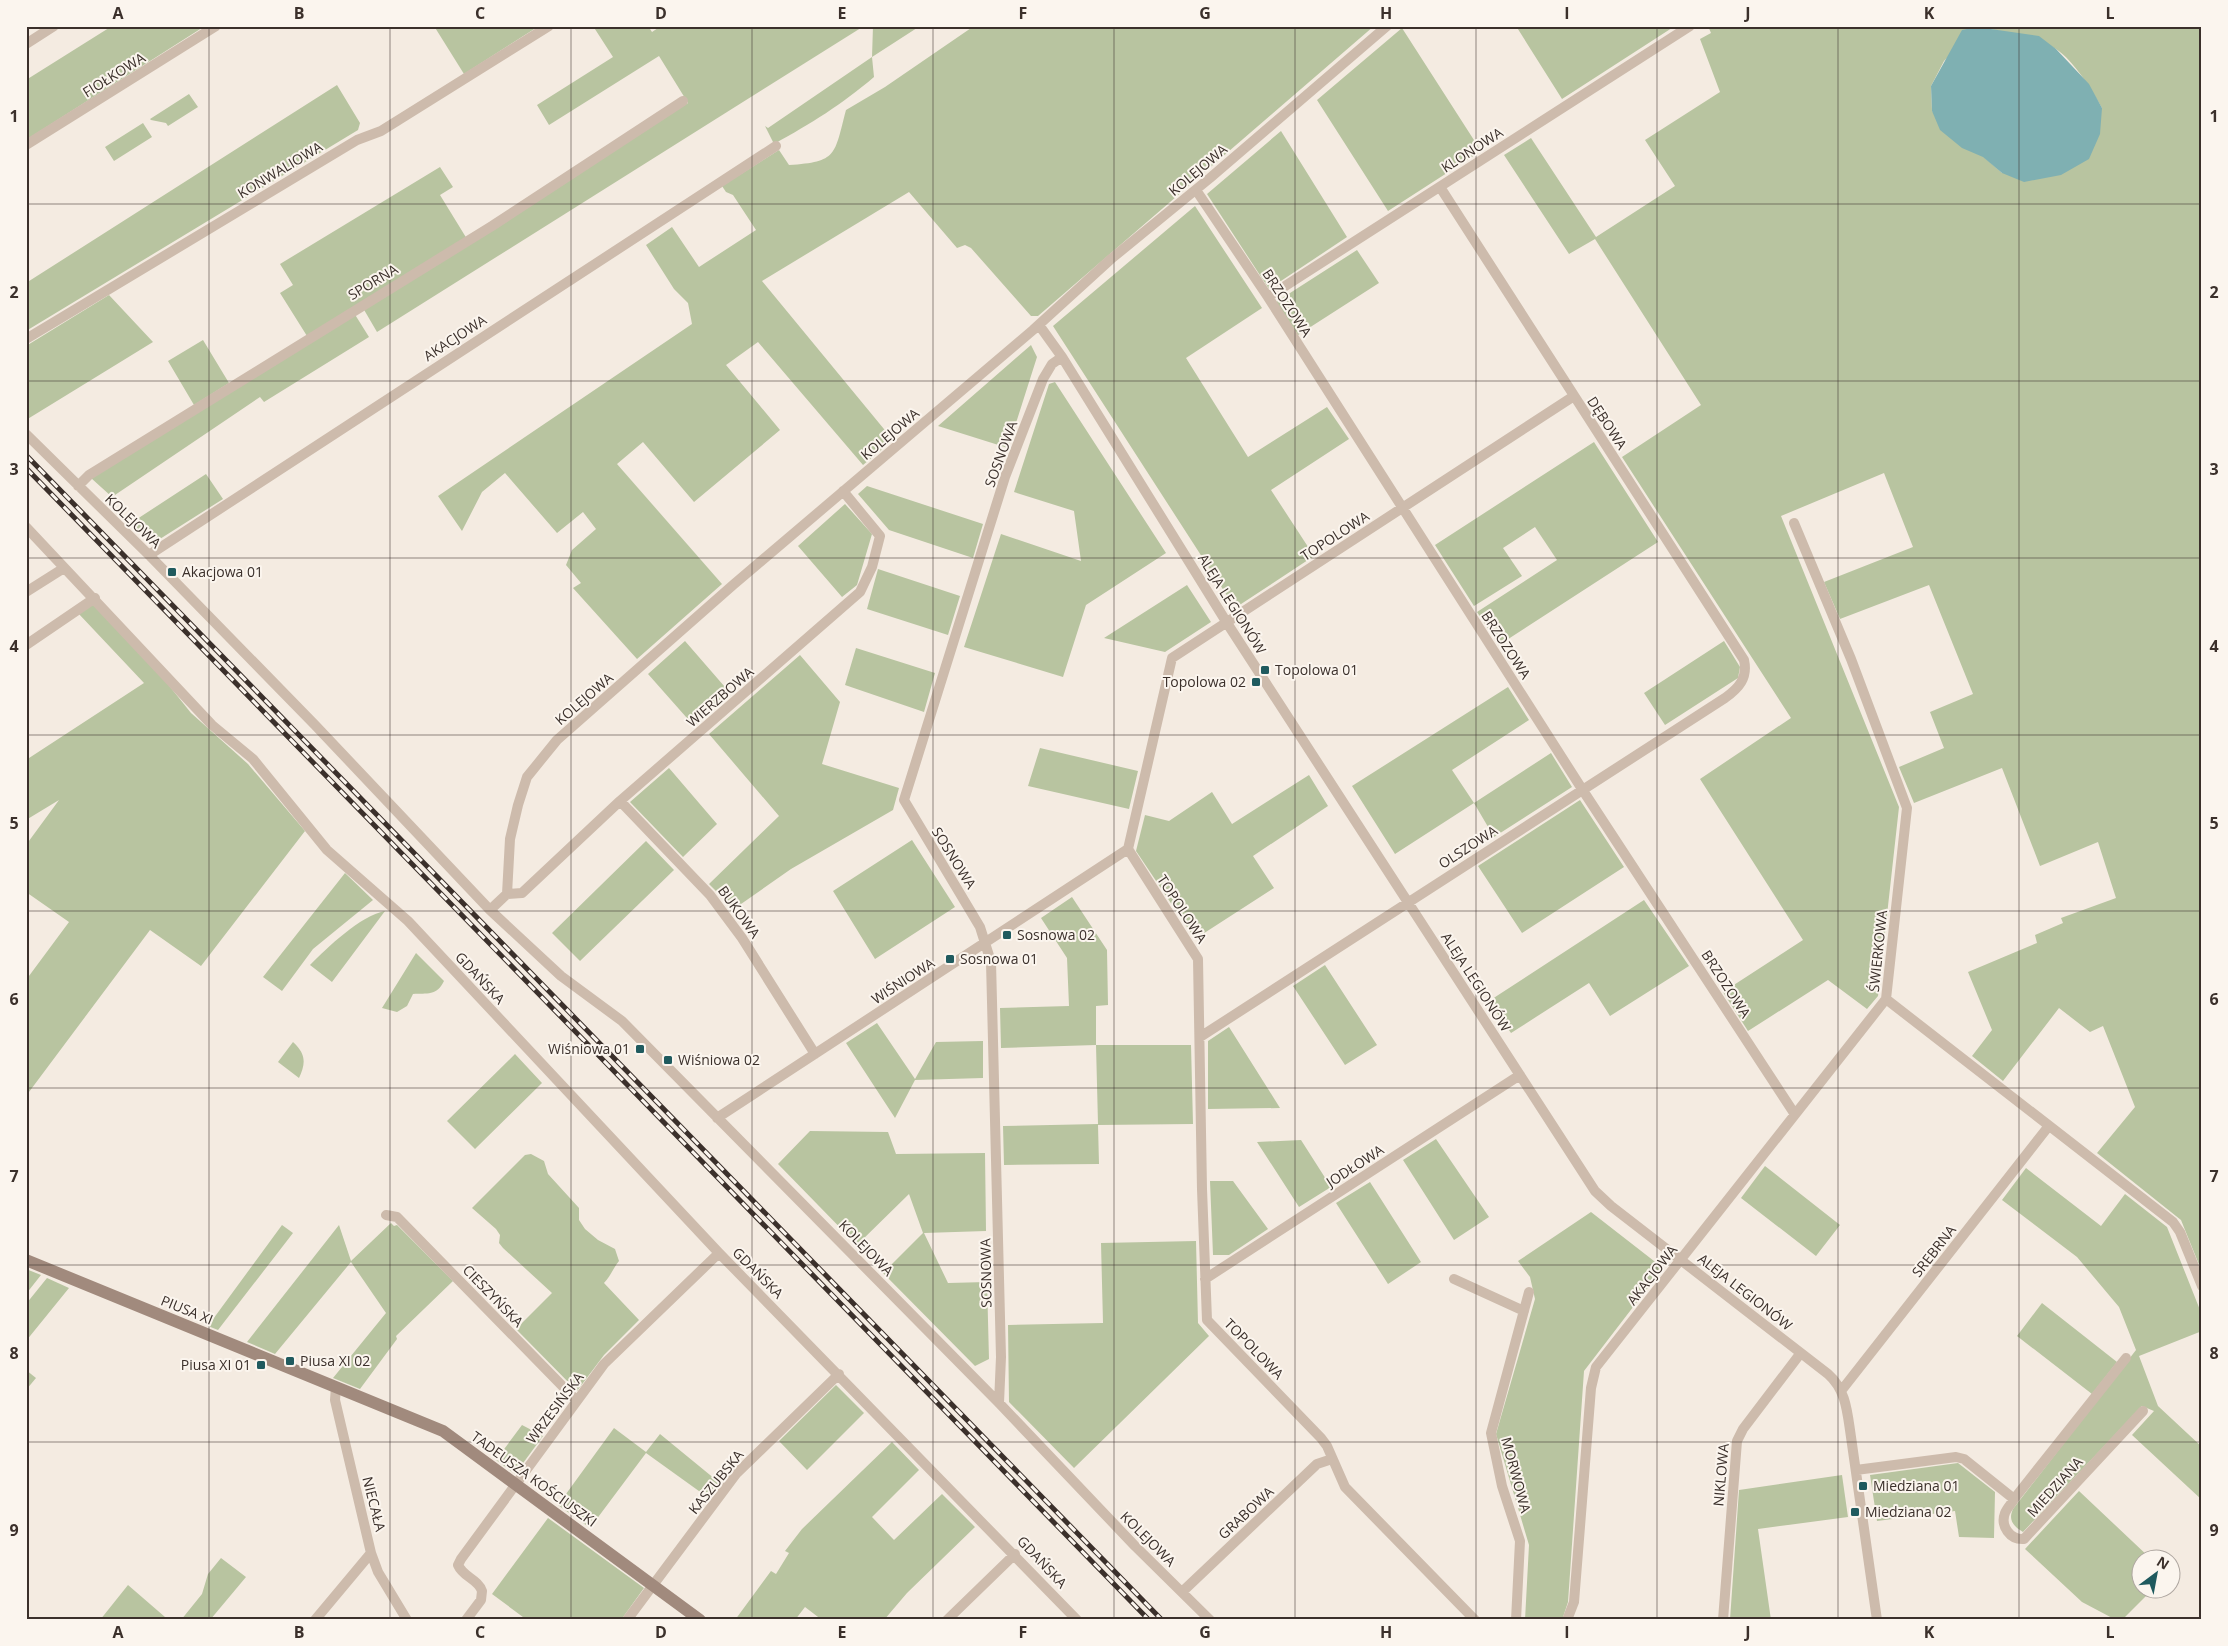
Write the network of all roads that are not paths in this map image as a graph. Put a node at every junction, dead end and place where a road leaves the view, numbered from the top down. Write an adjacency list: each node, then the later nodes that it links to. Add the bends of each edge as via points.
1 (54, 26): 6 (street)
2 (216, 26): 8 (street, FIOŁKOWA)
3 (549, 26): 14 (street, KONWALIOWA, via 381,131 357,140)
4 (1387, 26): 11 (street, KOLEJOWA)
5 (1690, 26): 10 (street, KLONOWA)
6 (26, 44)
7 (683, 100): 18 (street, SPORNA, via 492,226 89,475)
8 (26, 146)
9 (776, 146): 23 (street, AKACJOWA)
10 (1440, 187): 12 (street, KLONOWA); 16 (street, DĘBOWA)
11 (1196, 190): 12 (street, BRZOZOWA); 13 (street, KOLEJOWA, via 1111,259)
12 (1268, 297): 20 (street, BRZOZOWA)
13 (1039, 325): 15 (street, ALEJA LEGIONÓW); 19 (street, KOLEJOWA)
14 (26, 339)
15 (1062, 356): 27 (street, ALEJA LEGIONÓW); 36 (street, SOSNOWA, via 1052,364 1043,379 1005,476 904,800 980,927)
16 (1574, 396): 20 (street, TOPOLOWA); 29 (street, DĘBOWA, via 1744,660)
17 (26, 434): 18 (street, KOLEJOWA)
18 (78, 486): 23 (street, KOLEJOWA)
19 (843, 492): 31 (street, WIERZBOWA, via 880,536 872,567 860,592); 33 (street, KOLEJOWA, via 557,740 541,758 527,777 518,805 510,839)
20 (1402, 508): 27 (street, TOPOLOWA); 30 (street, BRZOZOWA)
21 (1794, 523): 37 (street, ŚWIERKOWA, via 1851,659 1906,808)
22 (26, 527): 24 (street)
23 (149, 554): 35 (street, KOLEJOWA)
24 (64, 568): 25 (street); 26 (street)
25 (26, 592)
26 (95, 598): 28 (street); 45 (street, GDAŃSKA, via 212,725 253,758 325,848 426,939)
27 (1227, 623): 32 (street, TOPOLOWA, via 1172,658); 34 (street, ALEJA LEGIONÓW)
28 (26, 645)
29 (1745, 674): 30 (street, OLSZOWA, via 1741,685 1725,698)
30 (1582, 789): 34 (street, OLSZOWA); 41 (street, BRZOZOWA)
31 (620, 801): 33 (street, WIERZBOWA, via 522,892); 39 (street, BUKOWA, via 710,895 742,938)
32 (1128, 849): 36 (street, WIŚNIOWA); 38 (street, TOPOLOWA, via 1198,959)
33 (507, 894): 35 (street)
34 (1408, 902): 38 (street, OLSZOWA); 40 (street, ALEJA LEGIONÓW)
35 (490, 910): 42 (street, KOLEJOWA, via 560,976 615,1014)
36 (986, 943): 39 (street, WIŚNIOWA); 59 (street, SOSNOWA, via 991,962 1001,1357)
37 (1886, 999): 41 (street, AKACJOWA); 43 (street, ŚWIERKOWA)
38 (1200, 1037): 48 (street, TOPOLOWA)
39 (816, 1054): 42 (street, WIŚNIOWA)
40 (1520, 1075): 47 (street, ALEJA LEGIONÓW, via 1595,1191); 48 (street, JODŁOWA)
41 (1794, 1113): 47 (street, AKACJOWA)
42 (717, 1118): 59 (street, KOLEJOWA)
43 (2048, 1127): 50 (street, ŚWIERKOWA, via 2173,1222); 57 (street, SREBRNA)
44 (386, 1216): 58 (street, CIESZYŃSKA, via 397,1217)
45 (719, 1252): 55 (street, GDAŃSKA); 58 (street, WRZESIŃSKA, via 604,1364)
46 (26, 1260): 56 (street, PIUSA XI)
47 (1682, 1260): 53 (street, ALEJA LEGIONÓW); 79 (street, AKACJOWA, via 1595,1371 1574,1602)
48 (1205, 1279): 61 (street, TOPOLOWA, via 1209,1323 1321,1438)
49 (1454, 1279): 52 (street)
50 (2202, 1286)
51 (1529, 1292): 52 (street, MORWOWA)
52 (1524, 1311): 78 (street, MORWOWA, via 1491,1433 1502,1486 1520,1541)
53 (1800, 1354): 57 (street, ALEJA LEGIONÓW, via 1833,1379); 80 (street, NIKLOWA, via 1737,1441)
54 (2126, 1358): 64 (street, MIEDZIANA)
55 (839, 1374): 66 (street, GDAŃSKA); 67 (street, KASZUBSKA, via 736,1474)
56 (336, 1387): 63 (street, TADEUSZA KOŚCIUSZKI, via 443,1431); 65 (street, NIECAŁA, via 335,1400)
57 (1841, 1390): 62 (street, ALEJA LEGIONÓW)
58 (577, 1401): 63 (street, WRZESIŃSKA)
59 (999, 1403): 68 (street, KOLEJOWA)
60 (2143, 1411): 64 (street, MIEDZIANA, via 2024,1539 2005,1529 2005,1513)
61 (1332, 1459): 68 (street, GRABOWA, via 1317,1464); 77 (street, TOPOLOWA, via 1345,1487)
62 (1856, 1470): 64 (street, MIEDZIANA, via 1956,1457 1975,1466); 81 (street, ALEJA LEGIONÓW)
63 (516, 1483): 67 (street, TADEUSZA KOŚCIUSZKI); 71 (street, WRZESIŃSKA, via 459,1562 460,1570 482,1591 481,1600)
64 (2014, 1498)
65 (371, 1553): 69 (street); 70 (street, NIECAŁA, via 378,1572)
66 (1015, 1554): 74 (street); 75 (street, GDAŃSKA)
67 (653, 1585): 72 (street, KASZUBSKA); 73 (street, TADEUSZA KOŚCIUSZKI)
68 (1182, 1592): 76 (street, KOLEJOWA)
69 (315, 1620)
70 (407, 1620)
71 (466, 1620)
72 (627, 1620)
73 (700, 1620)
74 (947, 1620)
75 (1077, 1620)
76 (1210, 1620)
77 (1475, 1620)
78 (1516, 1620)
79 (1568, 1620)
80 (1723, 1620)
81 (1877, 1620)

